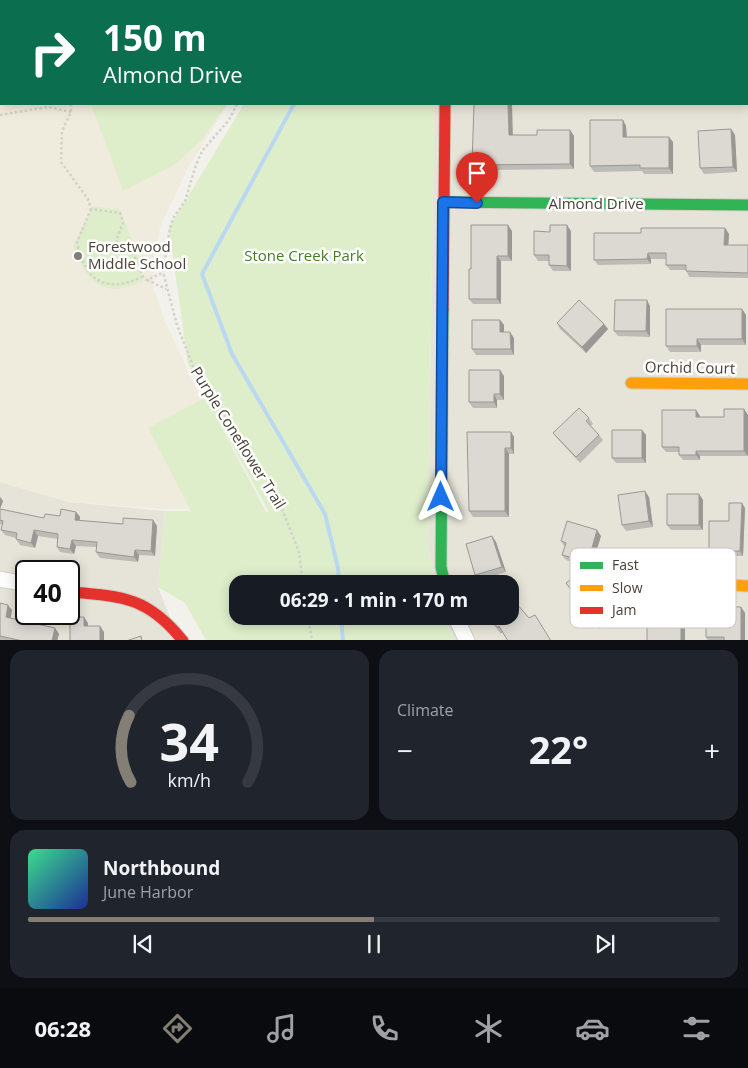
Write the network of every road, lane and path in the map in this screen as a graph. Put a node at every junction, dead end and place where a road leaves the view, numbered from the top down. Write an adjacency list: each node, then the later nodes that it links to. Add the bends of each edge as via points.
1 (71, 105): 4 (path)
2 (237, 105): 9 (path, Purple Coneflower Trail, via 202,151 185,201 170,228)
3 (445, 105): 6 (street)
4 (71, 112): 5 (path, via 48,107); 8 (path, via 62,131 61,162 88,199)
5 (0, 115)
6 (443, 202): 7 (street, Almond Drive); 16 (street)
7 (748, 204)
8 (91, 209): 10 (path, via 120,214 123,223 116,241 129,248 135,256); 10 (path, via 77,242 87,270 98,281 110,285 128,284)
9 (163, 272): 11 (path); 12 (path, Purple Coneflower Trail)
10 (142, 277): 11 (path)
11 (147, 280): 12 (path)
12 (166, 289): 15 (path, Purple Coneflower Trail, via 193,366 276,494 299,552)
13 (631, 383): 14 (street, Orchid Court)
14 (748, 384)
15 (301, 575)
16 (443, 575)
17 (0, 579): 18 (street)
18 (15, 582)
19 (80, 593): 22 (street, via 117,596 157,610)
20 (310, 625): 23 (path)
21 (460, 625): 24 (street)
22 (184, 640)
23 (312, 640)
24 (467, 640)

